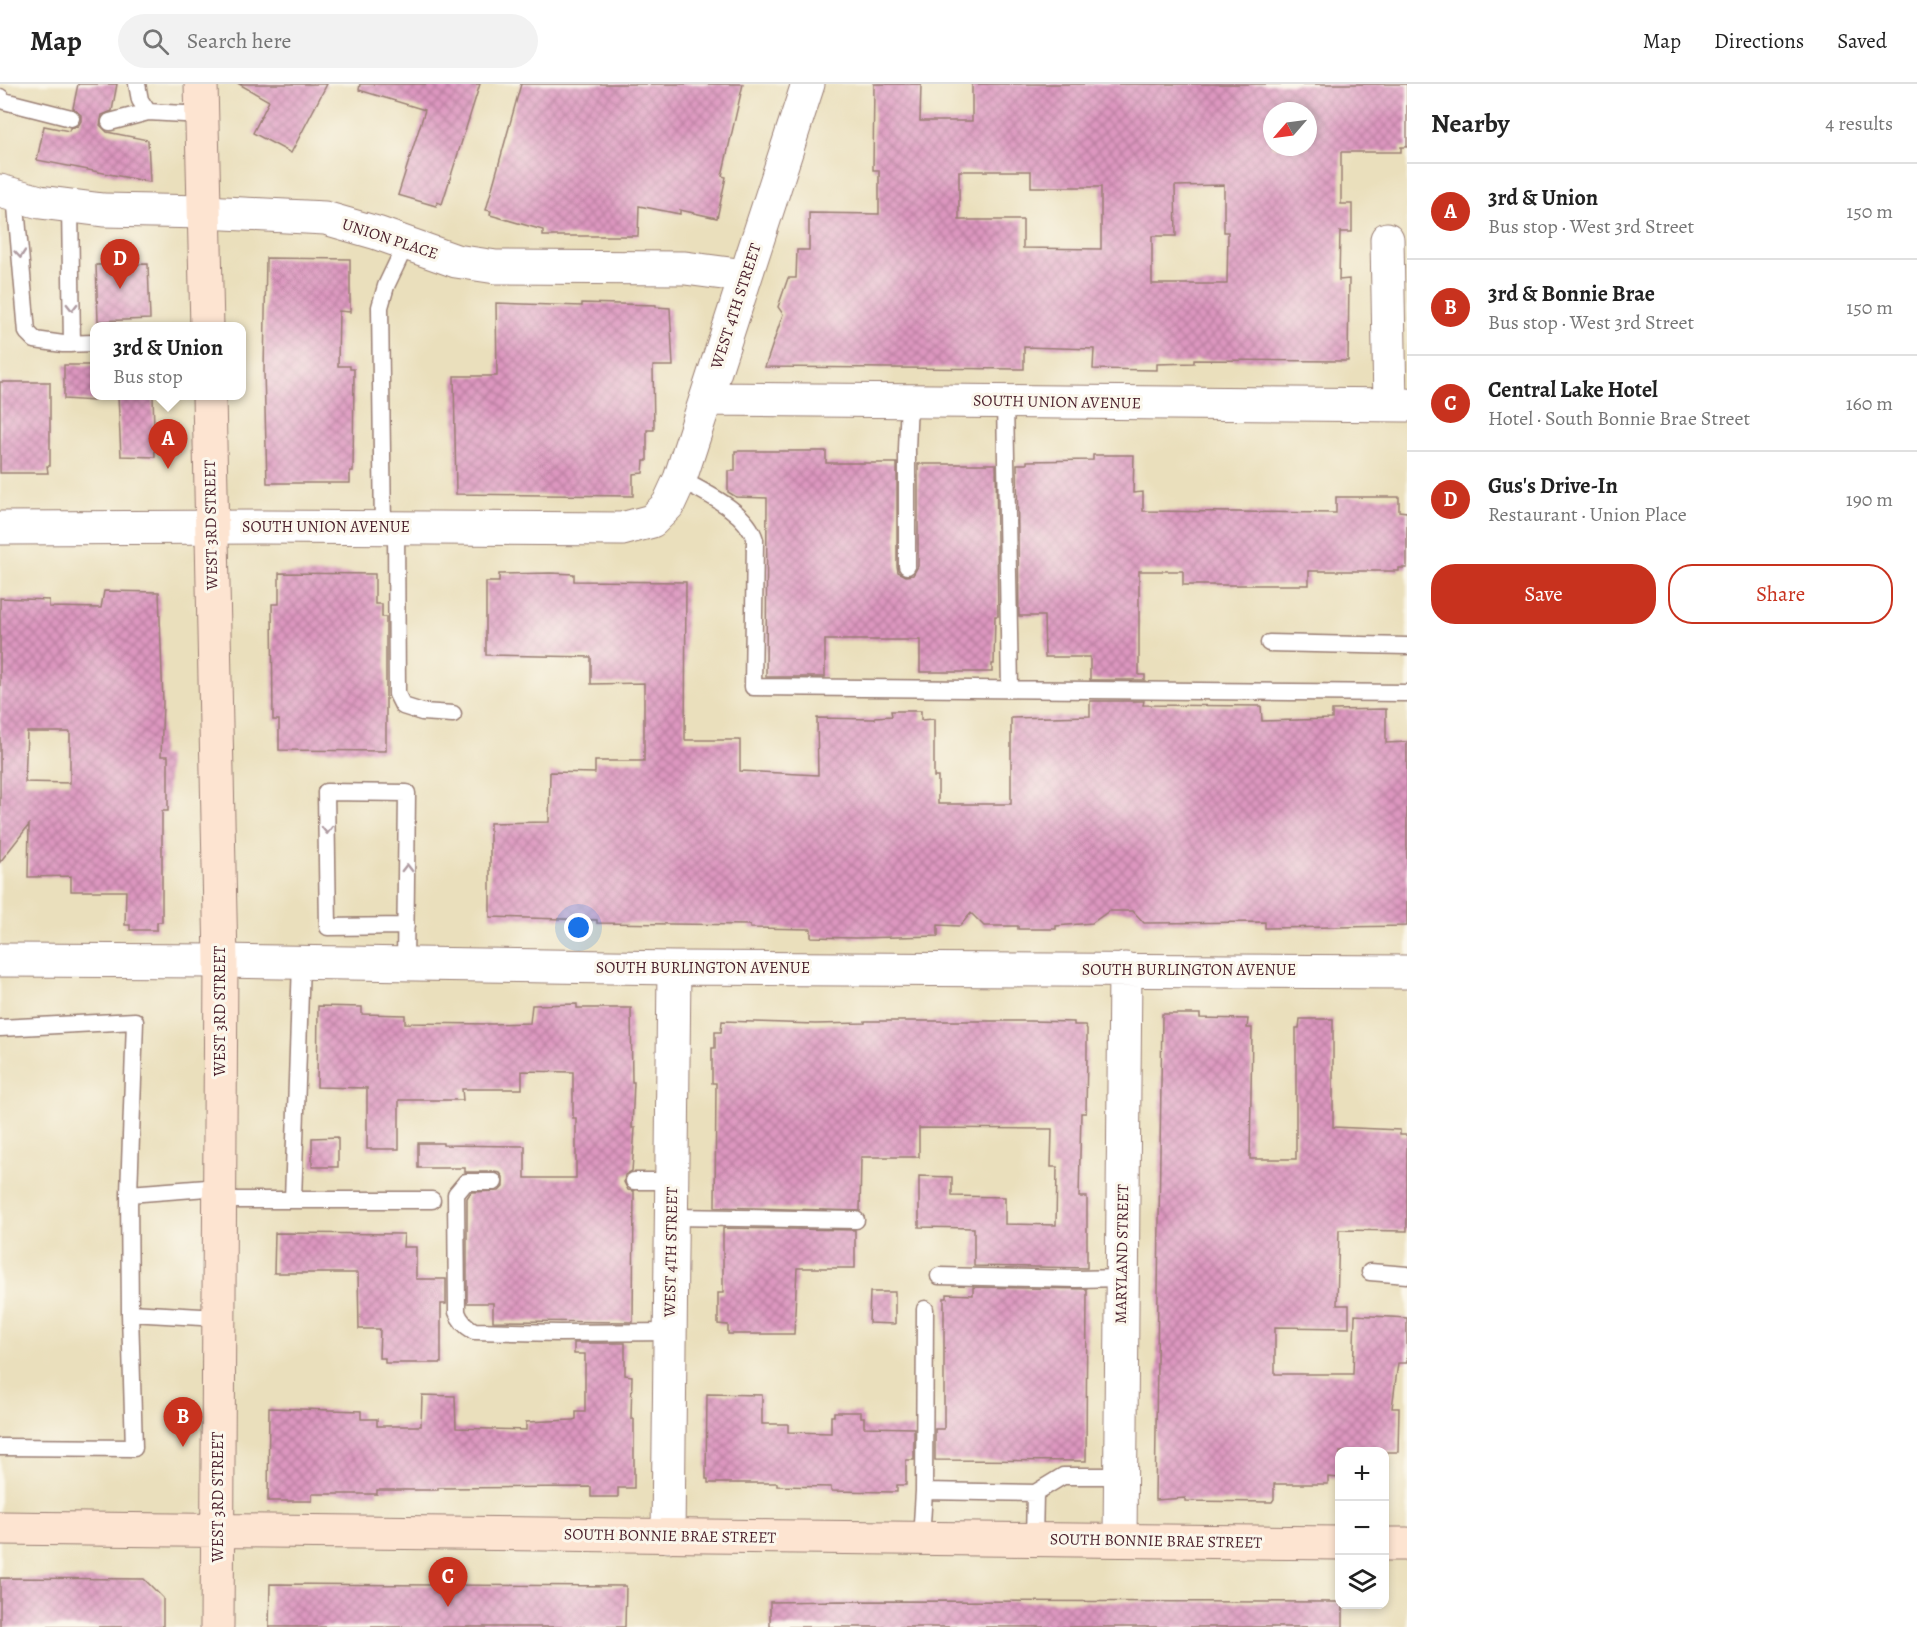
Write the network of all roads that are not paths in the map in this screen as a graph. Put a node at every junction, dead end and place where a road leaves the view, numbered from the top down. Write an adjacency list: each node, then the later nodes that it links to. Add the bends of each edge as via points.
1 (137, 84): 5 (lane)
2 (808, 84): 13 (street, WEST 4TH STREET)
3 (0, 97): 6 (lane)
4 (202, 100): 5 (lane); 10 (main road)
5 (148, 112): 7 (lane)
6 (71, 118)
7 (110, 122)
8 (8, 193): 9 (street, UNION PLACE); 16 (lane, one-way to 16, via 27,332 35,340)
9 (70, 206): 10 (street, UNION PLACE); 16 (lane, one-way to 16)
10 (205, 212): 12 (street, UNION PLACE, via 325,218); 14 (main road)
11 (1387, 239): 21 (street)
12 (406, 244): 13 (street, UNION PLACE, via 456,261 496,267 685,268); 26 (lane, via 380,307)
13 (745, 276): 17 (street, WEST 4TH STREET)
14 (207, 322)
15 (90, 343): 16 (lane)
16 (72, 344)
17 (707, 399): 19 (street, SOUTH UNION AVENUE); 22 (street, WEST 4TH STREET)
18 (209, 400): 24 (main road, WEST 3RD STREET)
19 (909, 400): 20 (street, SOUTH UNION AVENUE); 27 (lane)
20 (1005, 401): 21 (street, SOUTH UNION AVENUE); 30 (lane)
21 (1398, 405)
22 (680, 479): 23 (street, WEST 4TH STREET, via 668,505); 30 (lane, via 714,498 752,531 753,687)
23 (652, 521): 26 (street, SOUTH UNION AVENUE, via 622,529)
24 (212, 527): 25 (street, SOUTH UNION AVENUE); 26 (street, SOUTH UNION AVENUE); 35 (main road, WEST 3RD STREET)
25 (0, 528)
26 (389, 528): 32 (lane, via 397,694 403,706)
27 (907, 566)
28 (1269, 644): 29 (lane)
29 (1407, 646)
30 (1010, 689): 31 (lane)
31 (1407, 693)
32 (453, 714)
33 (406, 926): 33 (lane, one-way to 33, via 407,793 326,792 328,927); 37 (lane)
34 (0, 960): 35 (street, SOUTH BURLINGTON AVENUE)
35 (221, 961): 36 (street, SOUTH BURLINGTON AVENUE); 46 (main road, WEST 3RD STREET)
36 (301, 962): 37 (street, SOUTH BURLINGTON AVENUE); 47 (lane)
37 (405, 964): 38 (street, SOUTH BURLINGTON AVENUE)
38 (674, 968): 39 (street, SOUTH BURLINGTON AVENUE); 43 (street, WEST 4TH STREET)
39 (1125, 969): 40 (street, SOUTH BURLINGTON AVENUE); 54 (street, MARYLAND STREET)
40 (1407, 972)
41 (0, 1028): 45 (lane, via 135,1021)
42 (634, 1181): 43 (lane)
43 (672, 1181): 49 (street, WEST 4TH STREET)
44 (494, 1182): 58 (lane, via 466,1182 456,1194 457,1312 468,1328 538,1333)
45 (129, 1194): 46 (lane); 56 (lane)
46 (220, 1194): 47 (lane); 57 (main road, WEST 3RD STREET)
47 (293, 1200): 48 (lane)
48 (432, 1200)
49 (672, 1217): 50 (lane); 58 (street, WEST 4TH STREET)
50 (856, 1220)
51 (1370, 1272): 52 (lane)
52 (1407, 1275)
53 (939, 1276): 54 (lane)
54 (1122, 1278): 60 (street, MARYLAND STREET)
55 (925, 1309): 61 (lane)
56 (130, 1313): 57 (lane); 59 (lane, via 134,1448)
57 (219, 1318): 64 (main road, WEST 3RD STREET)
58 (670, 1332): 65 (street, WEST 4TH STREET)
59 (0, 1447)
60 (1120, 1476): 62 (lane, via 1063,1476); 68 (street, MARYLAND STREET)
61 (924, 1491): 62 (lane); 66 (lane)
62 (1035, 1493): 67 (lane)
63 (0, 1528): 64 (main road, SOUTH BONNIE BRAE STREET)
64 (218, 1532): 65 (main road, SOUTH BONNIE BRAE STREET); 72 (main road, WEST 3RD STREET)
65 (668, 1536): 66 (main road, SOUTH BONNIE BRAE STREET)
66 (921, 1540): 67 (main road, SOUTH BONNIE BRAE STREET)
67 (1034, 1540): 68 (main road, SOUTH BONNIE BRAE STREET)
68 (1120, 1540): 69 (main road, SOUTH BONNIE BRAE STREET)
69 (1335, 1543)
70 (1389, 1544): 71 (main road)
71 (1407, 1544)
72 (217, 1627)

